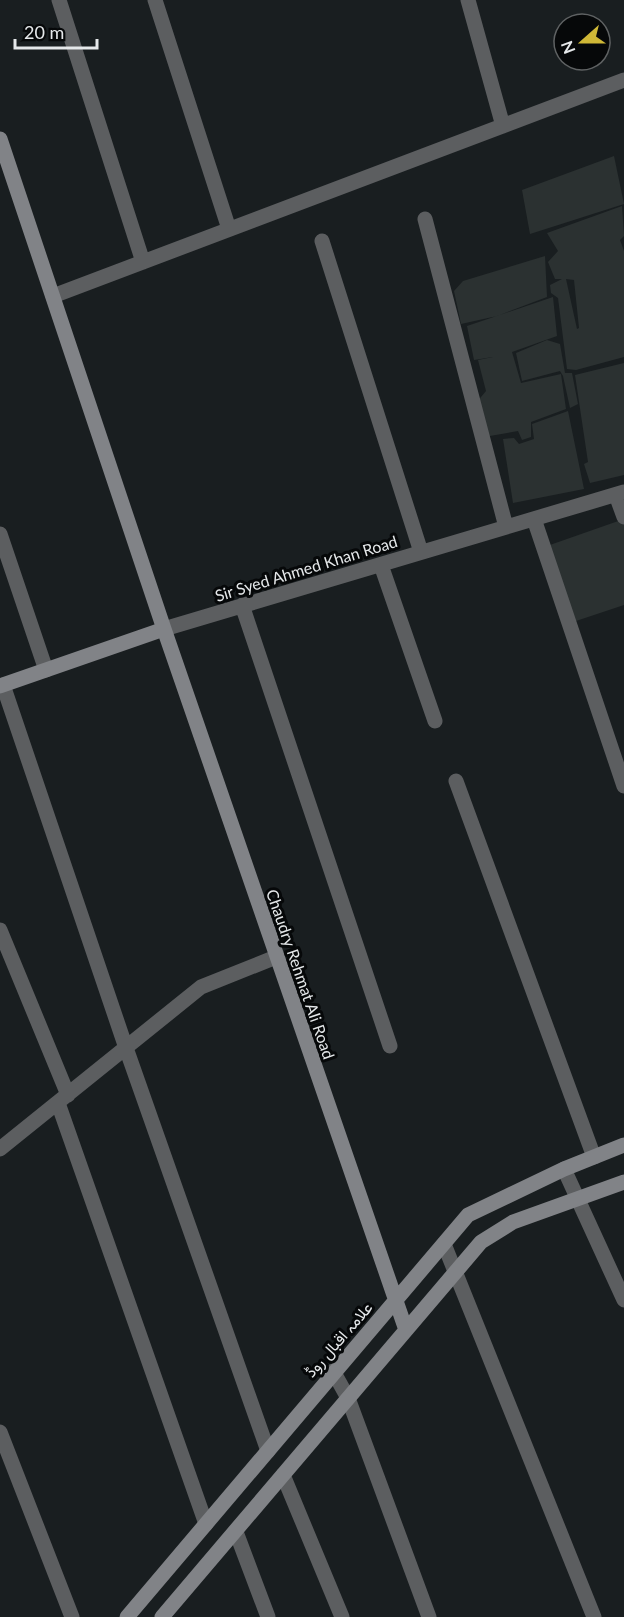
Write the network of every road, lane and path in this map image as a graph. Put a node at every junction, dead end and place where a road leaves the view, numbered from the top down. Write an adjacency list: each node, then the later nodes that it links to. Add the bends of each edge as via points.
1 (59, 0): 10 (street)
2 (154, 0): 8 (street)
3 (468, 0): 5 (street)
4 (624, 80): 5 (street)
5 (503, 126): 8 (street)
6 (0, 139): 11 (street, Chaudry Rehmat Ali Road)
7 (425, 219): 15 (street)
8 (229, 230): 10 (street)
9 (322, 241): 17 (street)
10 (142, 262): 11 (street)
11 (53, 296): 20 (street, Chaudry Rehmat Ali Road)
12 (620, 493): 13 (street); 14 (street, Sir Syed Ahmed Khan Road)
13 (624, 517)
14 (534, 519): 15 (street, Sir Syed Ahmed Khan Road); 25 (street)
15 (506, 527): 17 (street, Sir Syed Ahmed Khan Road)
16 (0, 534): 21 (street)
17 (421, 552): 18 (street, Sir Syed Ahmed Khan Road)
18 (381, 565): 19 (street, Sir Syed Ahmed Khan Road); 23 (street)
19 (242, 605): 20 (street, Sir Syed Ahmed Khan Road); 28 (street)
20 (164, 629): 21 (street, Sir Syed Ahmed Khan Road); 27 (street, Chaudry Rehmat Ali Road)
21 (46, 670): 22 (street, Sir Syed Ahmed Khan Road)
22 (2, 686): 29 (street)
23 (435, 721)
24 (456, 781): 33 (street)
25 (624, 786)
26 (0, 930): 30 (street)
27 (276, 957): 29 (street, via 201,987); 40 (street, Chaudry Rehmat Ali Road)
28 (390, 1046)
29 (126, 1048): 30 (street); 45 (street)
30 (63, 1099): 32 (street); 47 (street)
31 (624, 1145): 33 (street, علامہ اقبال روڈ)
32 (0, 1149)
33 (594, 1157): 34 (street, علامہ اقبال روڈ)
34 (564, 1169): 36 (street); 37 (street, علامہ اقبال روڈ, via 468,1215)
35 (624, 1182): 36 (street)
36 (580, 1199): 38 (street, via 495,1232); 39 (street)
37 (444, 1244): 38 (street); 40 (street, علامہ اقبال روڈ)
38 (455, 1272): 41 (street); 55 (street)
39 (624, 1300)
40 (394, 1302): 41 (street, Chaudry Rehmat Ali Road); 42 (street, علامہ اقبال روڈ)
41 (406, 1330): 43 (street)
42 (333, 1371): 43 (street); 45 (street, علامہ اقبال روڈ)
43 (348, 1398): 46 (street); 54 (street)
44 (0, 1432): 49 (street)
45 (268, 1451): 47 (street, علامہ اقبال روڈ)
46 (283, 1475): 48 (street); 53 (street)
47 (206, 1524): 50 (street, علامہ اقبال روڈ)
48 (236, 1532): 51 (street); 52 (street)
49 (72, 1617)
50 (126, 1617)
51 (162, 1617)
52 (268, 1617)
53 (342, 1617)
54 (429, 1617)
55 (594, 1617)

